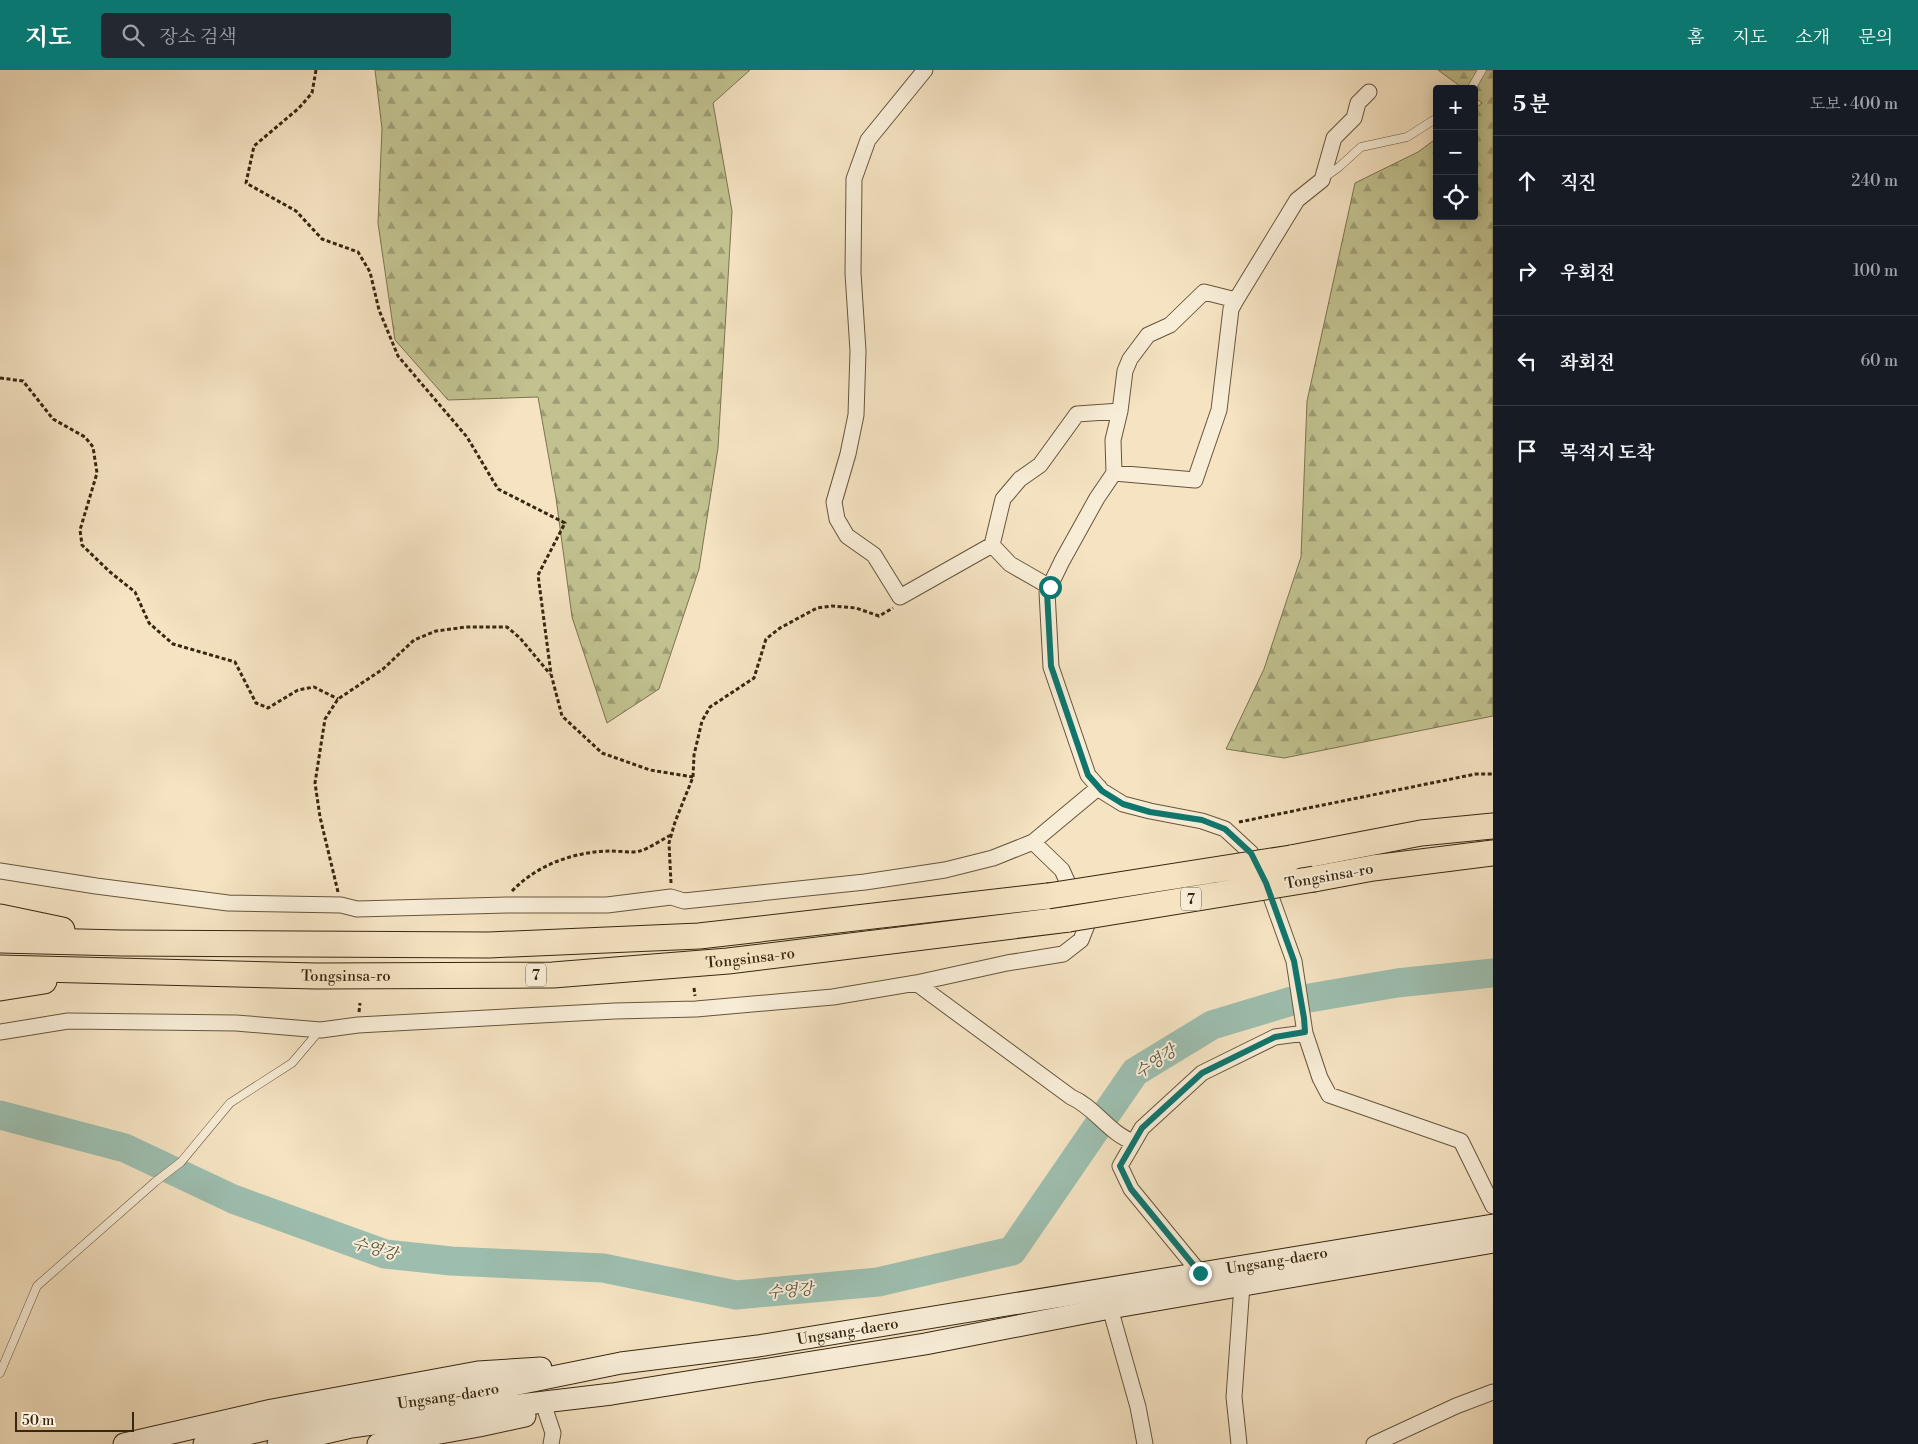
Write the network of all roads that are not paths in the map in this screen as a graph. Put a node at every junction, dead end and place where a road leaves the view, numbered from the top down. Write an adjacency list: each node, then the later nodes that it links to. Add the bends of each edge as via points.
1 (925, 70): 10 (street, via 868,140 854,179 853,273 858,351 856,414 834,502 847,536 874,555 900,597)
2 (1482, 70): 3 (lane)
3 (1473, 85)
4 (1369, 92): 6 (street, via 1358,103 1354,118 1334,138)
5 (1433, 121): 6 (lane, via 1407,137 1361,147)
6 (1322, 180): 7 (street, via 1297,200)
7 (1236, 300): 8 (street, via 1204,292 1170,325 1148,335 1125,371); 9 (street, via 1231,309 1219,410 1195,480)
8 (1120, 411): 9 (street, via 1113,440); 10 (street, via 1077,414 1040,465 1020,479 1003,499)
9 (1114, 473): 11 (street, via 1097,498)
10 (992, 545): 11 (street, via 1010,564)
11 (1050, 587): 12 (street, via 1047,592 1051,666 1088,775)
12 (1099, 787): 14 (street); 24 (street, via 1123,804 1202,820 1225,829 1251,853 1266,883 1294,961)
13 (1493, 826): 19 (highway, Tongsinsa-ro / 7, bridge, via 1421,833 1291,858 1048,896 699,936 479,946)
14 (1033, 842): 16 (street, via 993,858 945,870 865,882 684,901 671,897 607,905 357,909 341,905 228,903); 22 (street, via 1062,870 1087,925 1082,940 1063,954 1007,962)
15 (1493, 853): 21 (highway, Tongsinsa-ro / 7, bridge, via 1373,868 1069,919 728,961 553,975 316,976)
16 (0, 871)
17 (0, 917): 19 (highway)
18 (0, 940): 19 (highway, Tongsinsa-ro / 7)
19 (121, 943)
20 (0, 968): 21 (highway, Tongsinsa-ro / 7)
21 (107, 970): 23 (highway)
22 (916, 983): 25 (street, via 833,997 696,1010 605,1011 358,1025); 27 (street, via 1071,1097 1081,1101)
23 (0, 988)
24 (1304, 1025): 27 (street, via 1202,1073); 28 (street, via 1320,1078 1329,1095 1461,1141)
25 (321, 1030): 26 (street, via 236,1023 68,1021); 35 (lane, via 292,1064 230,1103 181,1162 38,1286)
26 (0, 1032)
27 (1129, 1141): 31 (street, via 1120,1166 1131,1189)
28 (1493, 1206)
29 (1493, 1226): 32 (main road, Ungsang-daero)
30 (1493, 1242): 32 (main road, Ungsang-daero)
31 (1200, 1273): 32 (main road, Ungsang-daero); 34 (main road, Ungsang-daero, via 758,1346)
32 (1240, 1276): 33 (main road, Ungsang-daero); 45 (street, via 1234,1397)
33 (1110, 1308): 37 (main road, Ungsang-daero, via 925,1344); 44 (street)
34 (621, 1363): 39 (main road, via 478,1372 272,1410); 40 (main road, Ungsang-daero, via 479,1392 347,1411)
35 (0, 1373)
36 (1493, 1392): 46 (street)
37 (612, 1394): 38 (main road); 41 (main road, Ungsang-daero, via 351,1427)
38 (546, 1412): 42 (main road); 43 (street, via 553,1433)
39 (124, 1444)
40 (204, 1444)
41 (278, 1444)
42 (378, 1444)
43 (551, 1444)
44 (1145, 1444)
45 (1239, 1444)
46 (1374, 1444)

